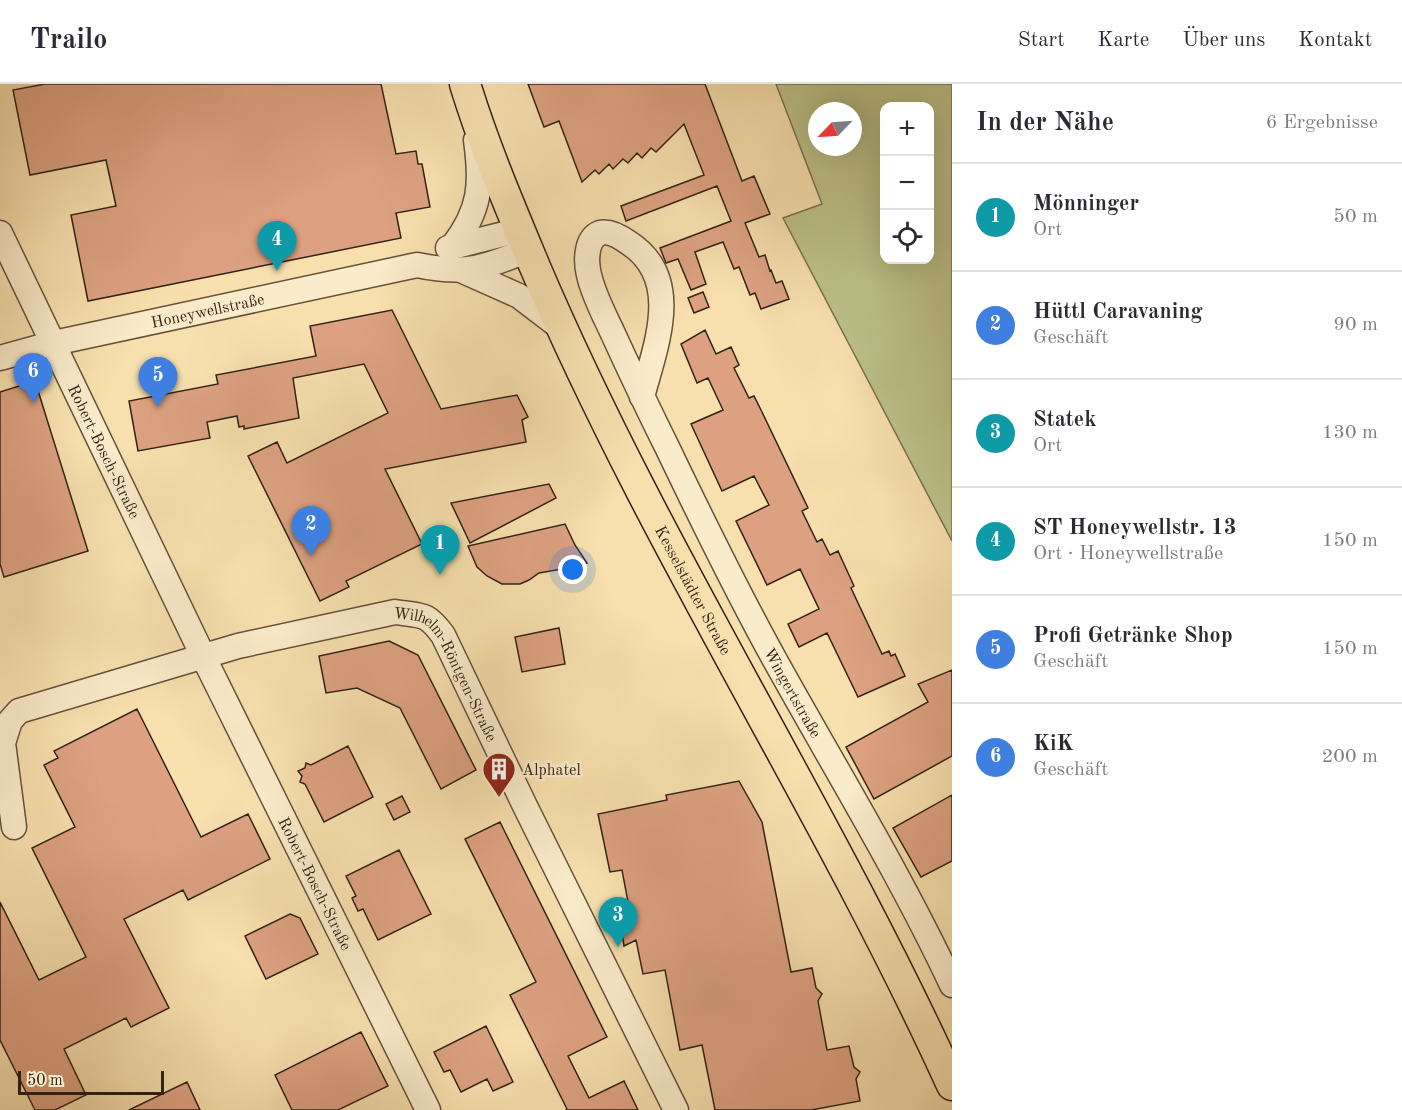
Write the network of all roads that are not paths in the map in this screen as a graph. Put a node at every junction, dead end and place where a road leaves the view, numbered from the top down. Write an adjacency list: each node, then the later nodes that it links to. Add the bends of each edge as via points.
1 (469, 96): 3 (main road, Kesselstädter Straße); 4 (street, via 480,169 476,208)
2 (0, 233): 8 (street, Robert-Bosch-Straße)
3 (524, 240): 4 (street, Honeywellstraße); 6 (street, Honeywellstraße, via 503,260); 7 (main road, Kesselstädter Straße)
4 (453, 246): 5 (street, Honeywellstraße, via 428,255)
5 (417, 265): 6 (street, Honeywellstraße); 8 (street, Honeywellstraße)
6 (463, 271): 7 (street, Honeywellstraße, via 519,296)
7 (561, 328): 14 (main road, Kesselstädter Straße, via 643,494 890,955)
8 (54, 343): 9 (street, Honeywellstraße); 11 (street, Robert-Bosch-Straße)
9 (0, 358)
10 (642, 397): 10 (street, Wingertstraße, via 661,321 662,292 654,270 634,246 604,232 593,238 587,261 589,273); 13 (street, Wingertstraße, via 714,546 904,888)
11 (203, 656): 12 (street, via 19,711 10,721 3,743); 15 (street, Robert-Bosch-Straße); 16 (street, Wilhelm-Röntgen-Straße, via 395,612 431,619 443,635)
12 (14, 827)
13 (952, 985)
14 (952, 1085)
15 (429, 1110)
16 (676, 1110)

